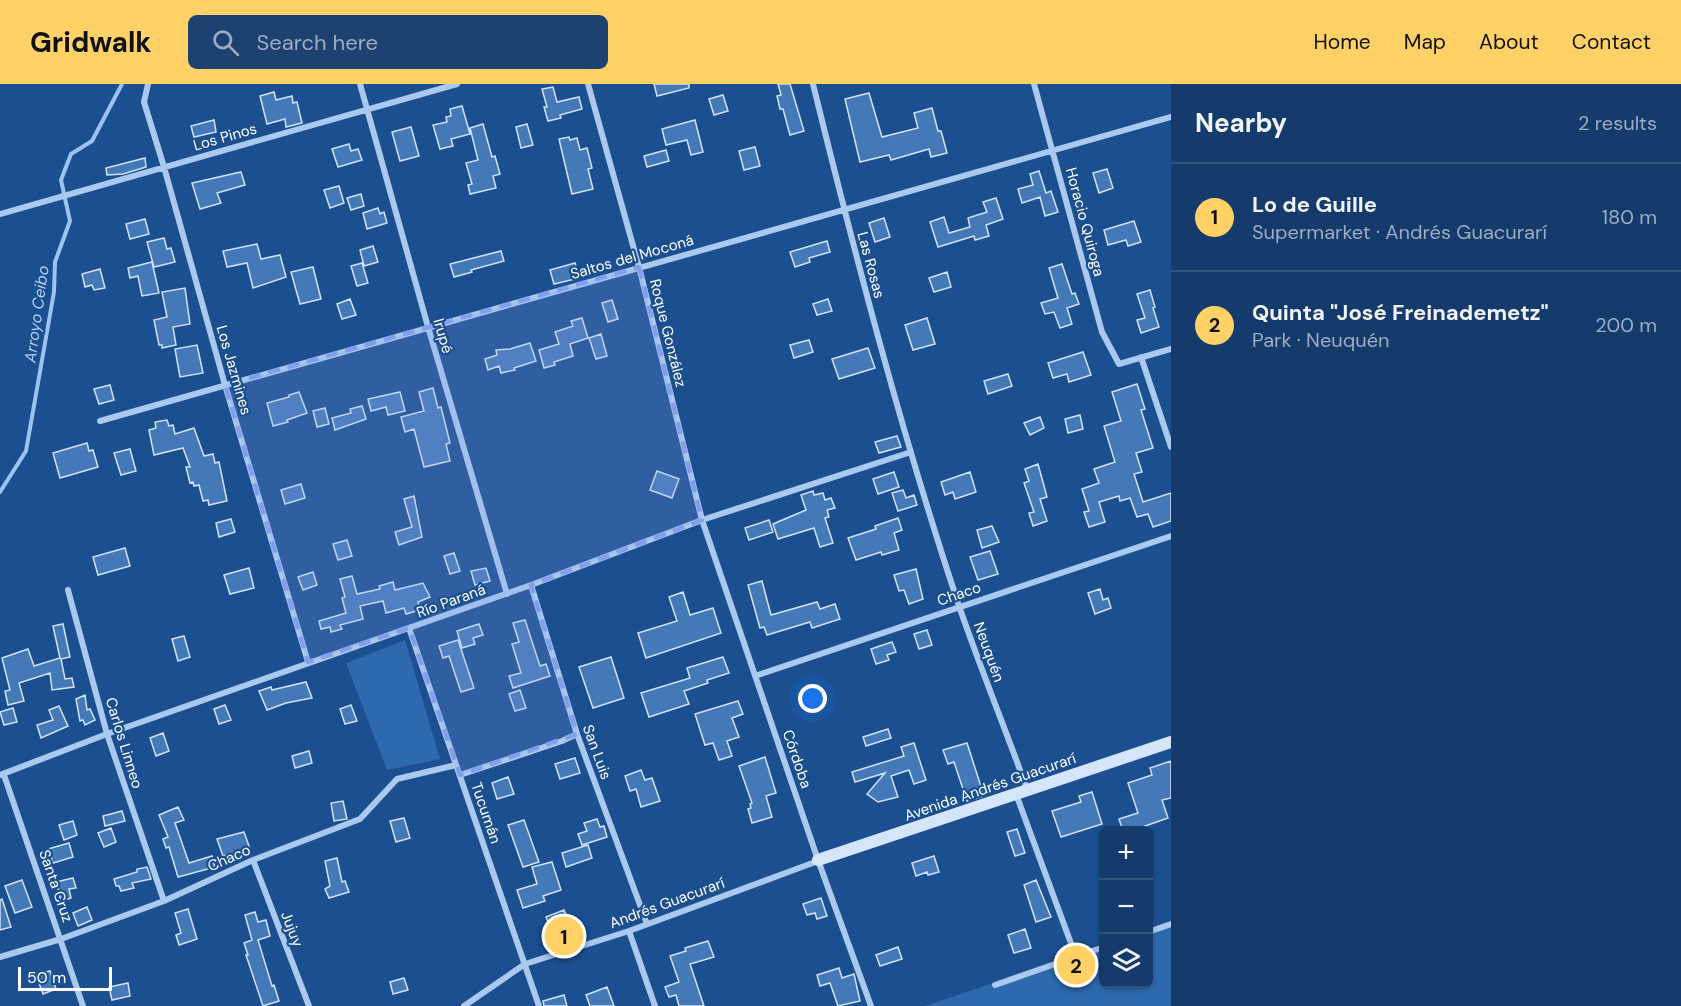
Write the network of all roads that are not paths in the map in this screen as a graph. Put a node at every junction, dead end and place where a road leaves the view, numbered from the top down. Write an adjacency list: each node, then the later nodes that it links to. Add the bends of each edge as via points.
1 (148, 84): 10 (street, Los Jazmines, via 144,102)
2 (360, 84): 7 (street, Irupé)
3 (457, 84): 7 (street, Los Pinos)
4 (588, 84): 13 (street, Roque González)
5 (813, 84): 11 (street, Las Rosas)
6 (1034, 84): 9 (street, Horacio Quiroga)
7 (367, 110): 10 (street, Los Pinos); 14 (street, Irupé)
8 (1171, 117): 9 (street, Saltos del Moconá)
9 (1053, 150): 11 (street, Saltos del Moconá); 16 (street, Horacio Quiroga, via 1102,332 1119,363)
10 (164, 167): 12 (street, Los Pinos); 17 (street, Los Jazmines)
11 (843, 209): 13 (street, Saltos del Moconá); 20 (street, Las Rosas)
12 (0, 214)
13 (639, 267): 14 (street, Saltos del Moconá); 21 (street, Roque González)
14 (428, 327): 17 (street, Saltos del Moconá); 25 (street, Irupé)
15 (1171, 349): 16 (street)
16 (1141, 357): 19 (street)
17 (225, 385): 18 (street, Saltos del Moconá); 28 (street, Los Jazmines)
18 (100, 421)
19 (1171, 447)
20 (911, 452): 21 (street, Río Paraná); 26 (street, Neuquén)
21 (702, 520): 23 (street, Río Paraná); 29 (street, Córdoba)
22 (1171, 536): 26 (street, Chaco)
23 (531, 585): 25 (street, Río Paraná); 31 (street, San Luis)
24 (68, 590): 30 (street, Carlos Linneo)
25 (507, 594): 27 (street, Río Paraná)
26 (960, 606): 29 (street, Chaco); 36 (street, Neuquén)
27 (409, 628): 28 (street, Río Paraná); 33 (street, Tucumán)
28 (308, 662): 30 (street, Río Paraná)
29 (755, 676): 38 (street, Córdoba)
30 (107, 734): 34 (street, Río Paraná); 39 (street, Carlos Linneo)
31 (577, 734): 35 (street); 40 (street, San Luis)
32 (1171, 742): 36 (street, Avenida Andrés Guacurarí)
33 (456, 765): 35 (street, Tucumán); 37 (street, Chaco, via 397,779 360,819)
34 (2, 775): 44 (street, Santa Cruz)
35 (460, 775): 48 (street, Tucumán)
36 (1021, 792): 38 (street, Avenida Andrés Guacurarí); 47 (street, Neuquén)
37 (253, 860): 39 (street, Chaco); 51 (street, Jujuy)
38 (818, 861): 40 (street, Andrés Guacurarí); 55 (street, Córdoba)
39 (164, 901): 44 (street, Chaco)
40 (647, 924): 42 (street, Andrés Guacurarí)
41 (1171, 924): 43 (street)
42 (629, 931): 48 (street, Andrés Guacurarí); 54 (street)
43 (1153, 931)
44 (61, 939): 46 (street, Chaco); 50 (street, Santa Cruz)
45 (1099, 949): 47 (street)
46 (0, 957)
47 (1076, 957): 49 (street)
48 (525, 964): 52 (street, Andrés Guacurarí); 53 (street, Tucumán)
49 (995, 986)
50 (83, 1006)
51 (309, 1006)
52 (464, 1006)
53 (539, 1006)
54 (655, 1006)
55 (871, 1006)

